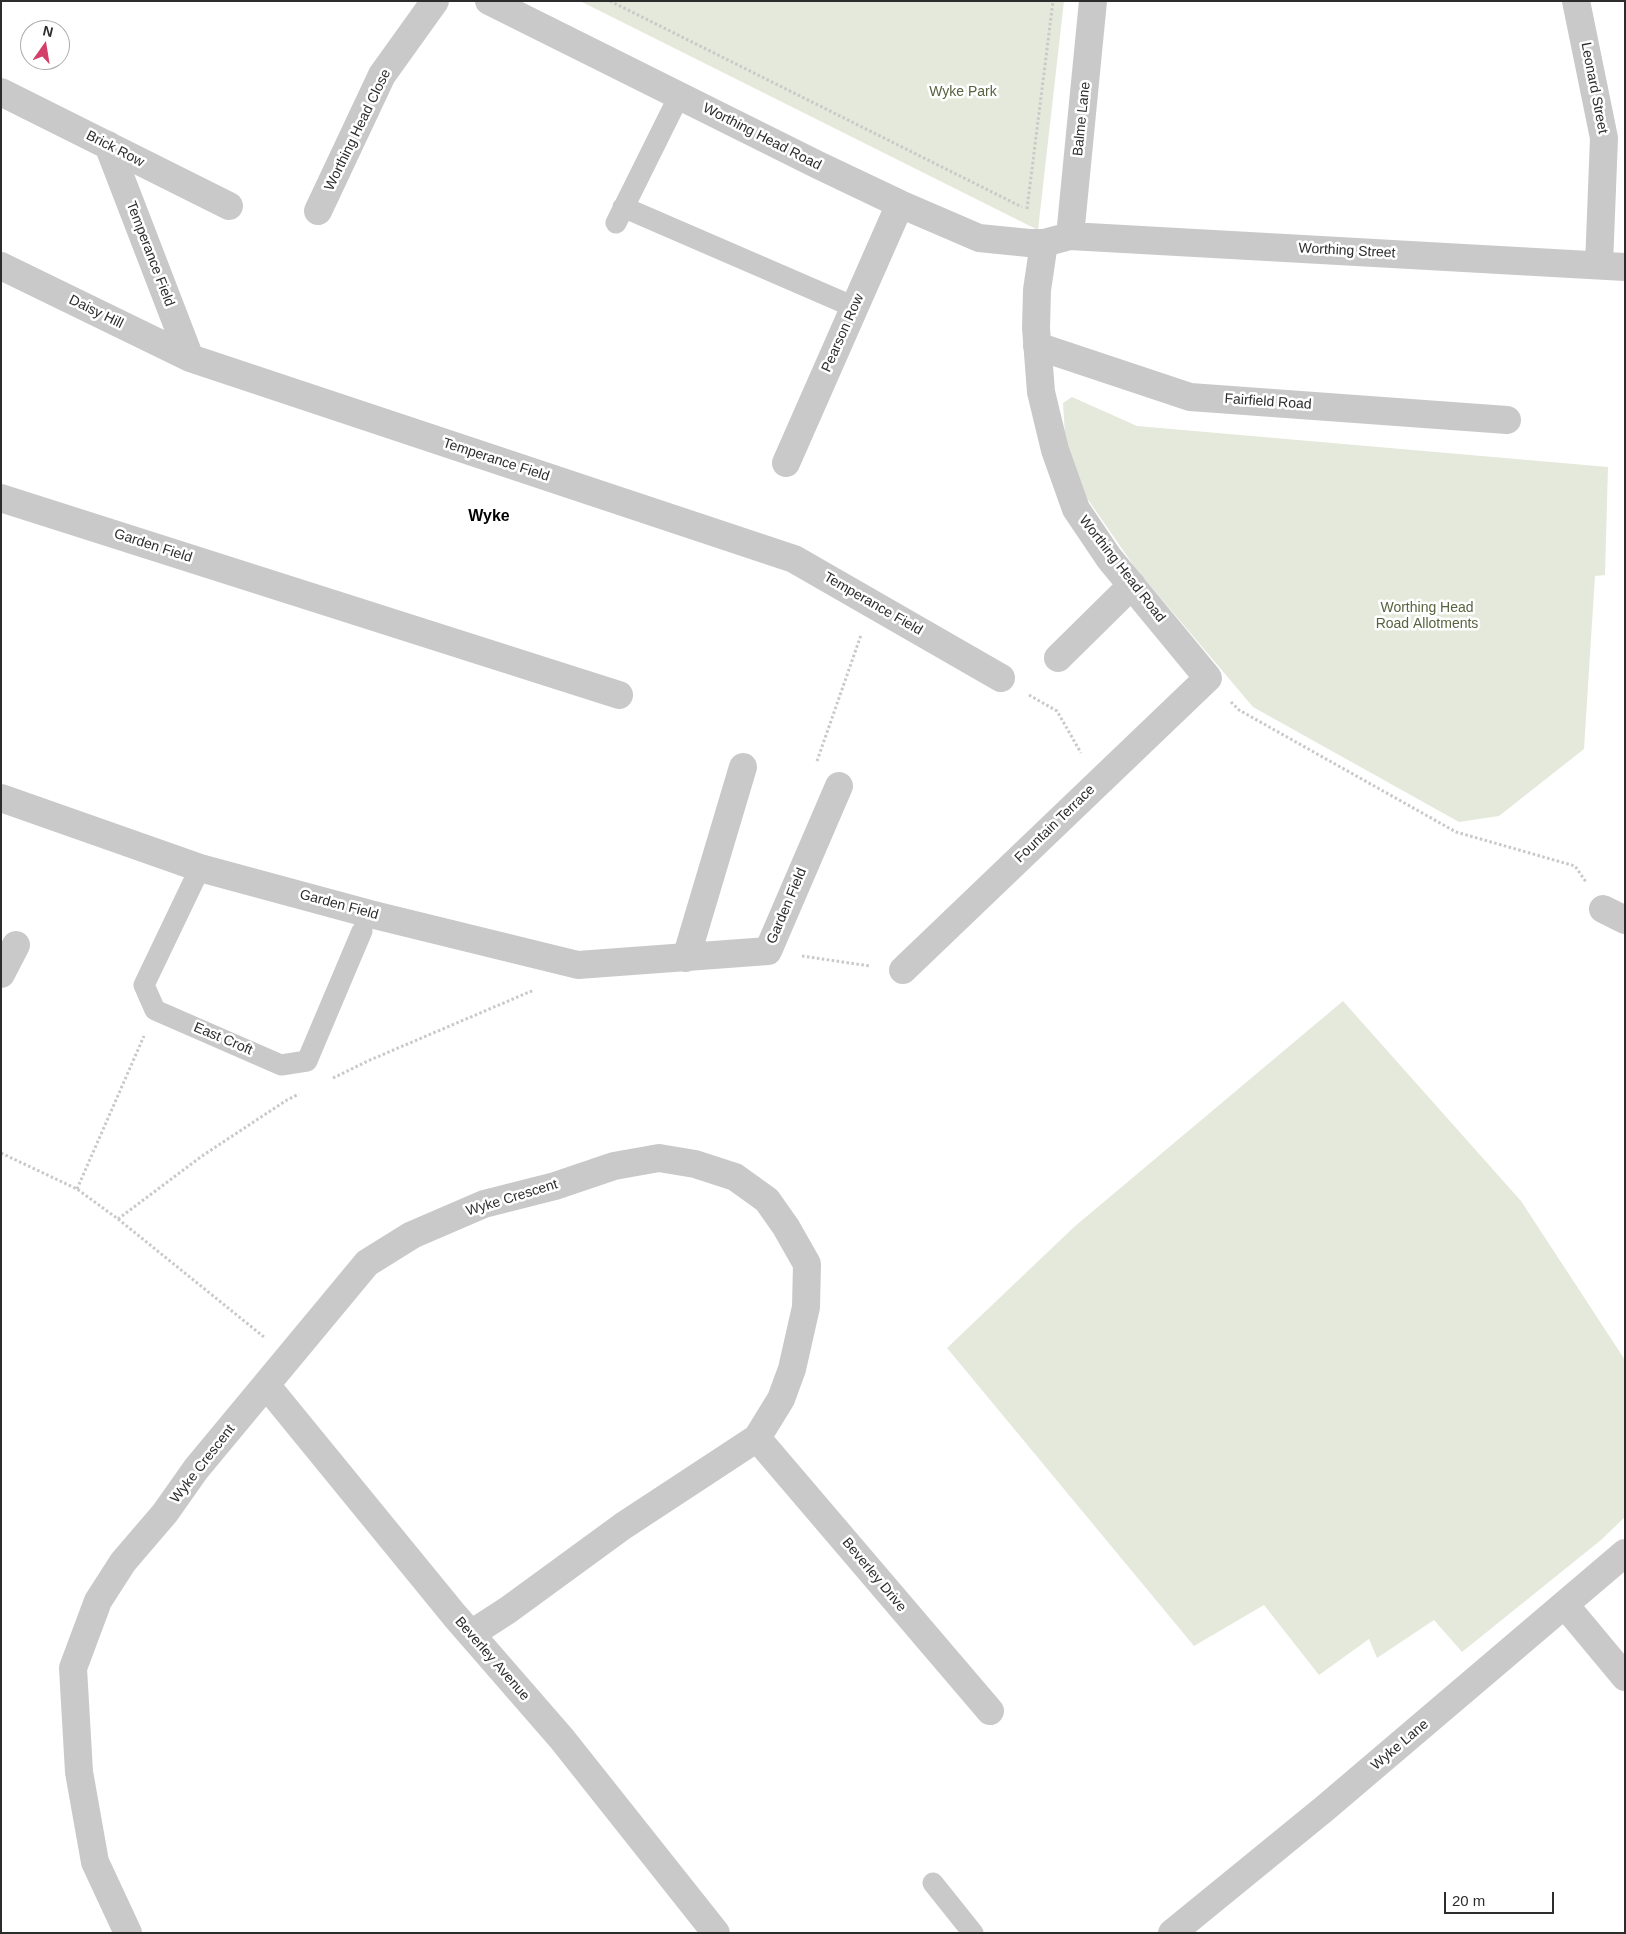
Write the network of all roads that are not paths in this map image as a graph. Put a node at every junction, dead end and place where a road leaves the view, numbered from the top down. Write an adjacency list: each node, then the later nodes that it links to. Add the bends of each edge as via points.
1 (435, 1): 10 (street, Worthing Head Close, via 382,75)
2 (489, 1): 6 (street, Worthing Head Road)
3 (1093, 1): 11 (street, Balme Lane)
4 (1576, 1): 13 (street, Leonard Street, via 1604,138)
5 (1, 92): 7 (street, Brick Row)
6 (679, 96): 8 (street, Worthing Head Road); 14 (lane, via 620,215)
7 (108, 145): 9 (street, Brick Row); 16 (street, Temperance Field)
8 (900, 204): 11 (street, Worthing Head Road, via 979,238 1005,241); 14 (street, Pearson Row)
9 (229, 206)
10 (318, 211)
11 (1057, 239): 13 (street, Worthing Street); 15 (street, Worthing Head Road, via 1037,290)
12 (1, 266): 16 (street, Daisy Hill)
13 (1612, 266)
14 (854, 307): 18 (street, Pearson Row)
15 (1037, 346): 17 (street, Fairfield Road, via 1190,396); 20 (street, Worthing Head Road, via 1041,392 1055,450 1076,509)
16 (190, 358): 22 (street, Temperance Field, via 794,559)
17 (1507, 420)
18 (786, 462)
19 (1, 498): 24 (street, Garden Field)
20 (1132, 585): 21 (street); 23 (street, Worthing Head Road)
21 (1058, 658)
22 (1001, 678)
23 (1208, 678): 32 (street, Fountain Terrace)
24 (619, 695)
25 (743, 766): 31 (street)
26 (839, 786): 31 (street, Garden Field, via 768,951)
27 (1, 798): 28 (street, Garden Field)
28 (200, 868): 29 (lane, East Croft, via 144,985 155,1010 281,1065 307,1061); 31 (street, Garden Field, via 578,965)
29 (362, 931)
30 (16, 945): 33 (street)
31 (686, 958)
32 (903, 970)
33 (1, 974)
34 (267, 1386): 35 (street, Wyke Crescent, via 367,1263 412,1234 484,1204 555,1186 614,1166 659,1158 695,1164 735,1178 767,1200 807,1264 806,1307 792,1369 781,1399); 38 (street, Beverley Avenue); 43 (street, Wyke Crescent, via 196,1468 165,1513 124,1562 98,1600 73,1668 79,1772 95,1862)
35 (758, 1438): 38 (street, Wyke Crescent, via 623,1526); 40 (street, Beverley Drive)
36 (1625, 1553): 37 (street, Wyke Lane)
37 (1565, 1605): 39 (street); 42 (street, Wyke Lane)
38 (470, 1634): 44 (street, Beverley Avenue, via 562,1739)
39 (1625, 1677)
40 (990, 1712)
41 (933, 1883): 45 (lane)
42 (1173, 1932)
43 (128, 1933)
44 (716, 1933)
45 (973, 1933)

